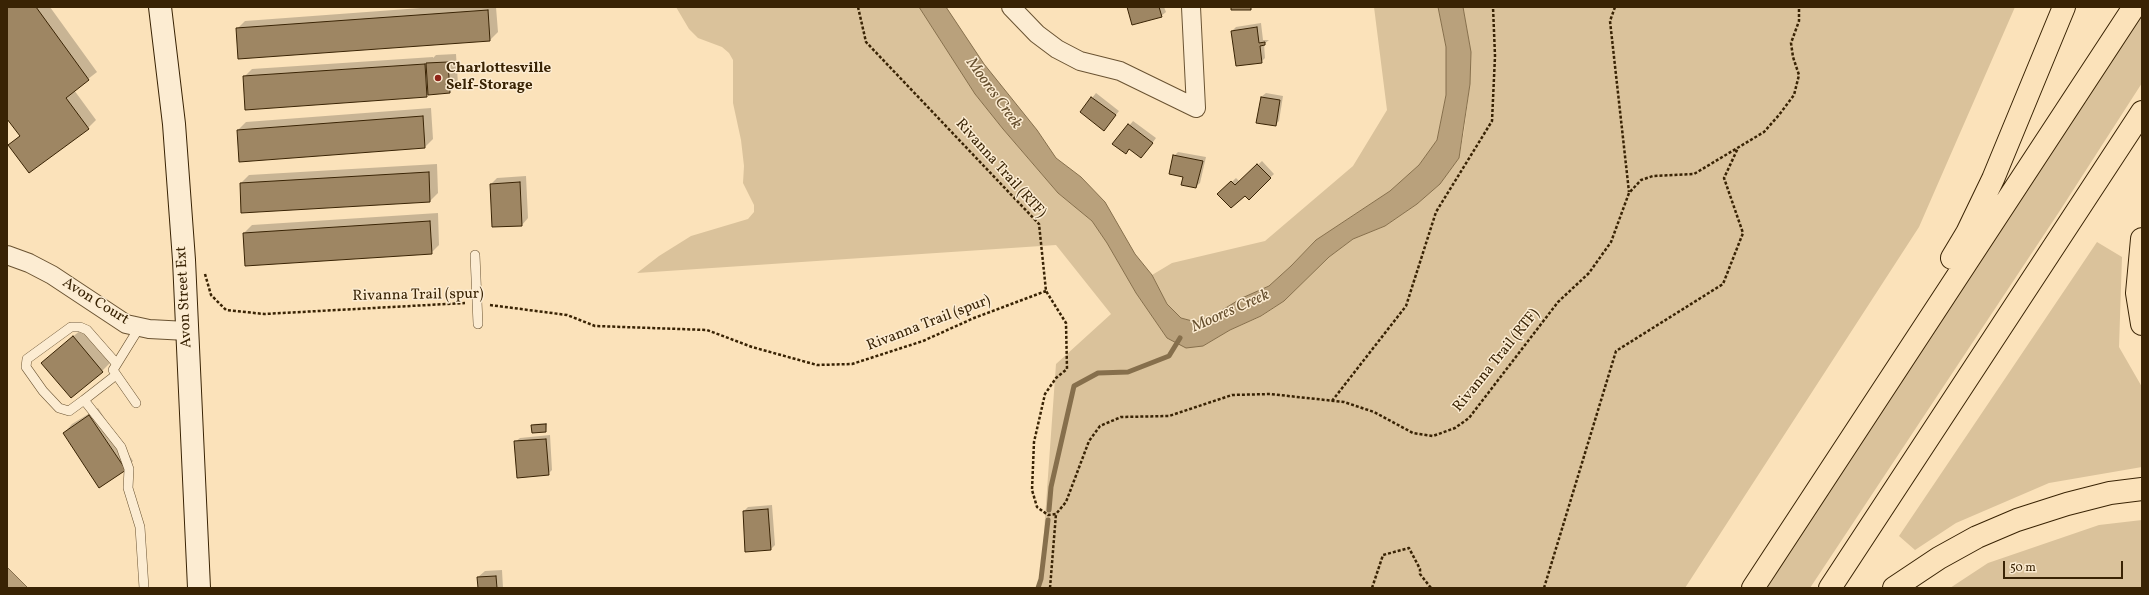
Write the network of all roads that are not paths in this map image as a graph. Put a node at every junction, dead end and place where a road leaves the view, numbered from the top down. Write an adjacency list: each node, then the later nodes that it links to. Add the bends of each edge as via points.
1 (160, 7): 13 (main road, Avon Street Ext, via 174,124)
2 (1011, 7): 3 (street, via 1036,34 1057,49 1080,61 1120,71 1196,108)
3 (1191, 7)
4 (2064, 7): 18 (highway, via 1993,179 1967,233 1920,311)
5 (2134, 7): 18 (highway)
6 (2142, 112): 23 (highway)
7 (2142, 239): 11 (highway, via 2137,293)
8 (7, 255): 12 (street, Avon Court, via 52,275 116,319)
9 (475, 255): 10 (lane)
10 (478, 324)
11 (2142, 324)
12 (139, 328): 13 (street, Avon Court); 14 (lane, via 125,353)
13 (187, 331): 21 (main road, Avon Street Ext)
14 (116, 363): 15 (lane, via 113,370); 16 (lane, via 87,330 80,327 71,327 27,359 26,367 59,408 69,411)
15 (116, 375): 16 (lane); 17 (lane)
16 (84, 400): 20 (lane, via 120,447 129,469 128,488 140,527)
17 (136, 403)
18 (1857, 429): 22 (highway)
19 (2142, 488): 24 (highway, via 2067,504 2017,520 1977,537 1939,558)
20 (144, 588)
21 (199, 588)
22 (1753, 588)
23 (1830, 588)
24 (1894, 588)

